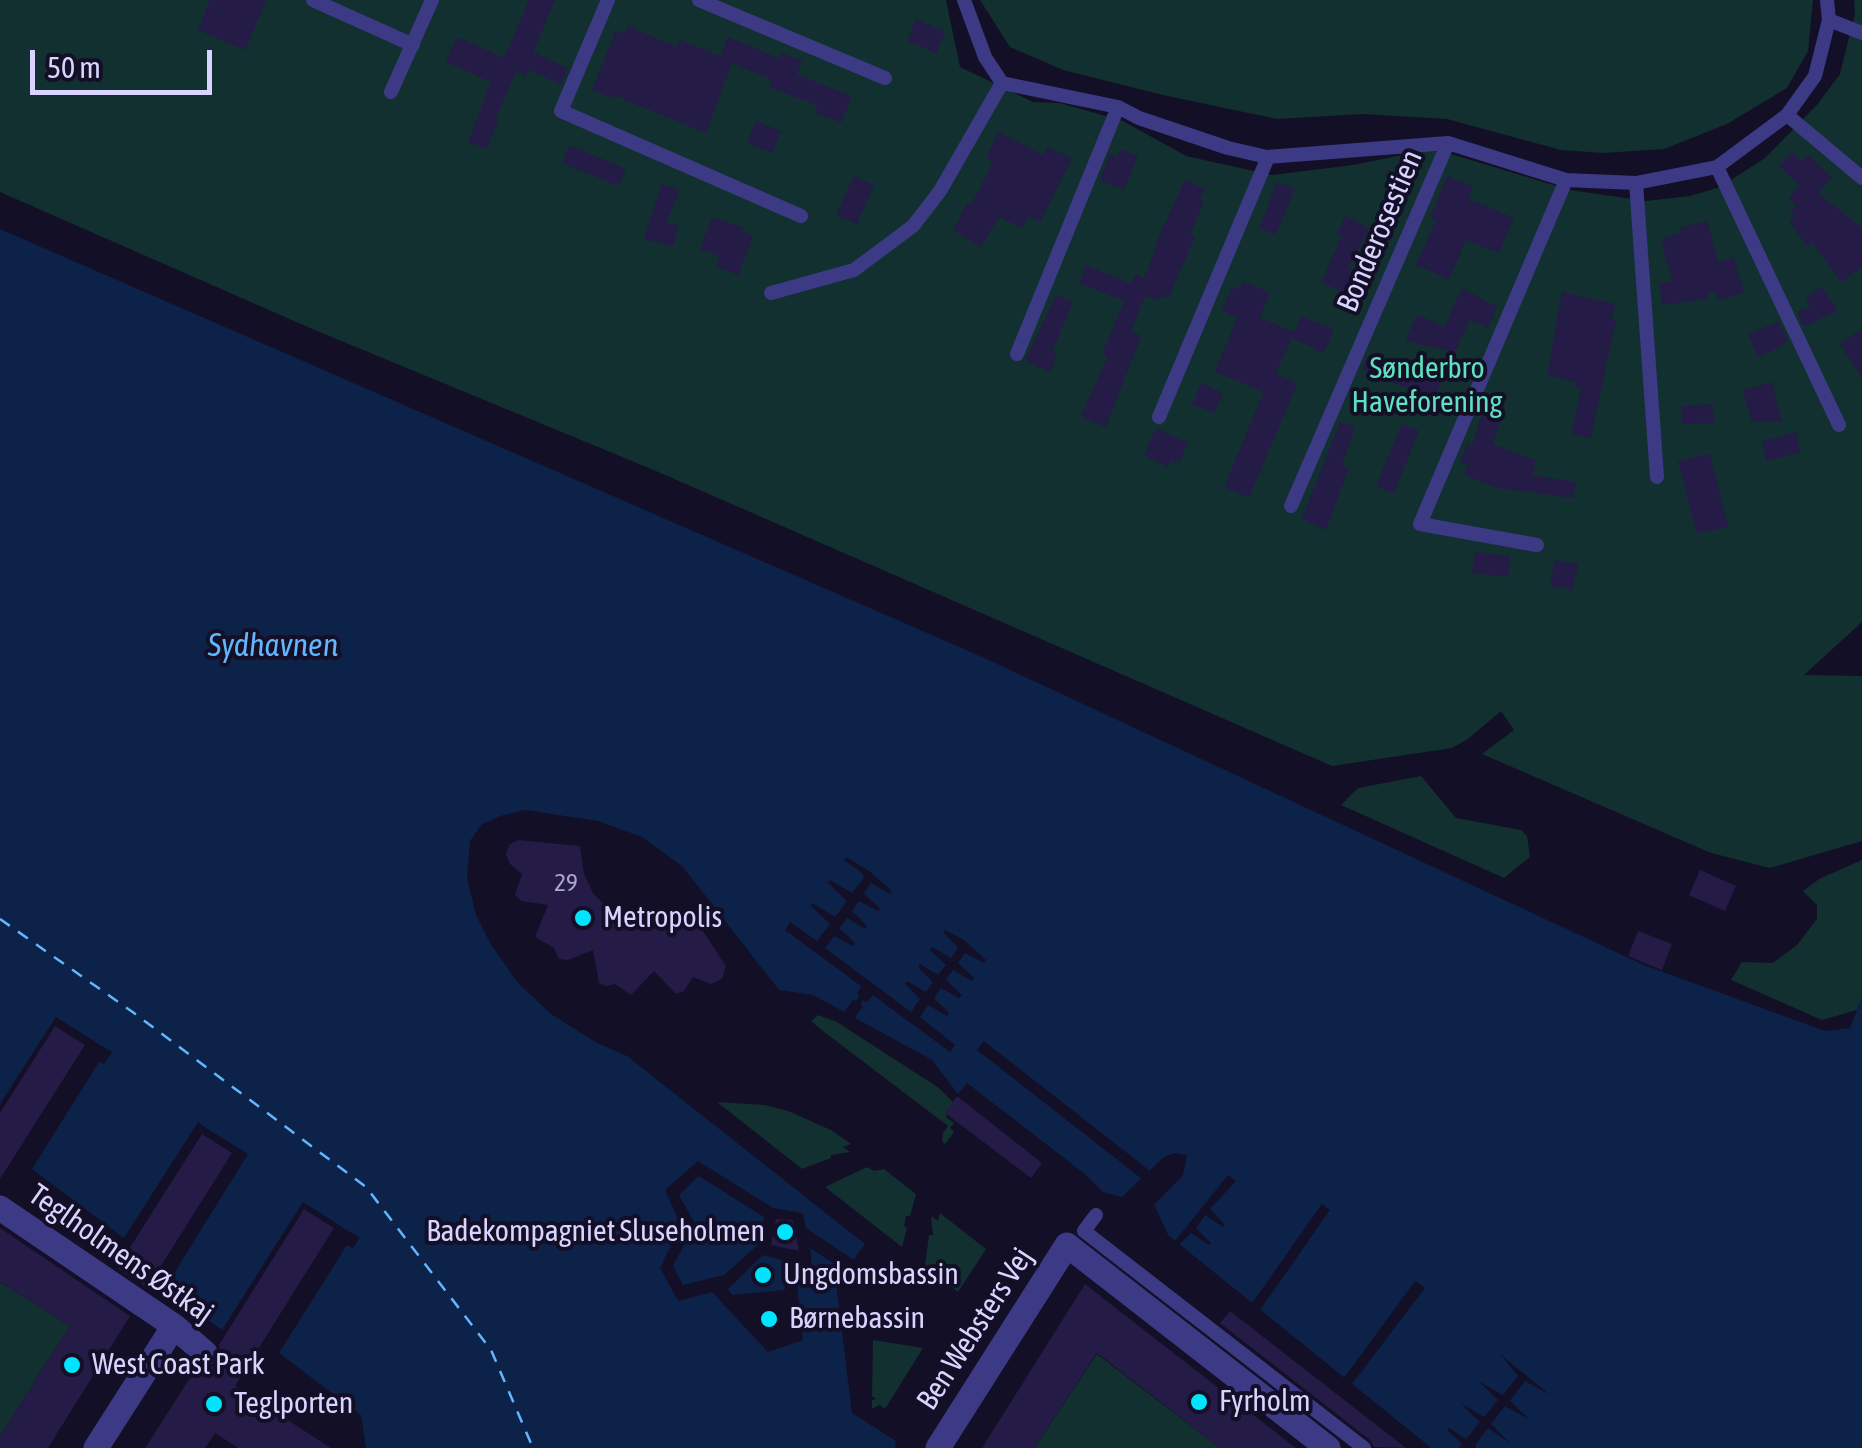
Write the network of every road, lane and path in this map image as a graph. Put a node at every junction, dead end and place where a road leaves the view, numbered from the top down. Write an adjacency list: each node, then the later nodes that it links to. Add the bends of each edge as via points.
1 (313, 0): 9 (lane)
2 (432, 0): 9 (lane)
3 (608, 0): 21 (lane, via 561,112)
4 (699, 0): 10 (lane)
5 (964, 0): 11 (lane)
6 (1828, 0): 7 (lane, Bonderosestien)
7 (1830, 20): 8 (lane); 14 (lane, Bonderosestien, via 1815,76)
8 (1862, 33)
9 (413, 45): 12 (lane)
10 (885, 78)
11 (1002, 83): 13 (lane, Bonderosestien); 22 (lane, via 914,226 854,270)
12 (390, 92)
13 (1118, 107): 16 (lane, Bonderosestien); 23 (lane)
14 (1787, 115): 17 (lane, Bonderosestien); 18 (lane)
15 (1448, 143): 16 (lane, Bonderosestien); 19 (lane, Bonderosestien); 27 (lane, Bonderosestien)
16 (1268, 157): 24 (lane)
17 (1717, 167): 20 (lane, Bonderosestien); 25 (lane)
18 (1862, 178)
19 (1566, 180): 20 (lane, Bonderosestien); 28 (lane, via 1420,524)
20 (1636, 183): 26 (lane)
21 (801, 216)
22 (771, 293)
23 (1017, 354)
24 (1160, 417)
25 (1839, 426)
26 (1657, 478)
27 (1292, 506)
28 (1537, 545)
29 (0, 1208): 31 (street, Teglholmens Østkaj)
30 (1096, 1215): 36 (lane, via 1084,1231)
31 (174, 1326): 32 (street, Teglholmens Østkaj); 34 (street)
32 (205, 1353)
33 (939, 1446): 35 (street, Ben Websters Vej, via 1068,1245)
34 (96, 1448)
35 (1328, 1448)
36 (1364, 1448)

